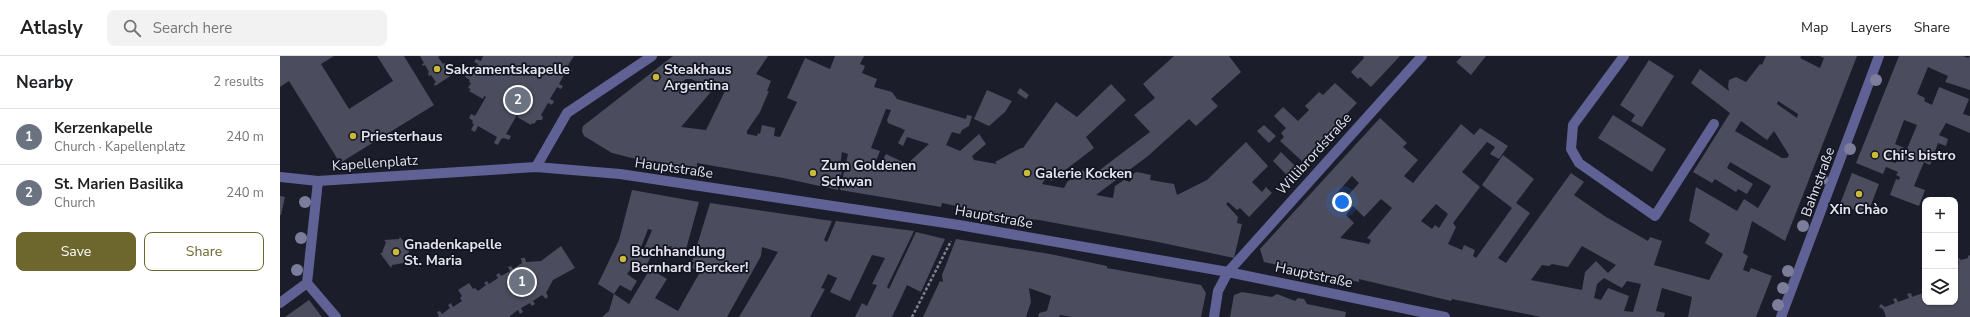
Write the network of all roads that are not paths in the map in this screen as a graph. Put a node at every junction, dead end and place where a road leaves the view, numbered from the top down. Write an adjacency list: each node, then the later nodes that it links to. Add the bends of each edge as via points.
1 (652, 56): 6 (street, via 567,113)
2 (1422, 56): 9 (street, Willibrordstraße)
3 (1624, 56): 5 (street, via 1573,125 1571,149 1579,164 1654,216)
4 (1879, 56): 15 (street, Bahnstraße)
5 (1714, 124)
6 (536, 167): 8 (street, Kapellenplatz); 9 (street, Hauptstraße, via 620,174 959,225)
7 (280, 177): 8 (street)
8 (318, 181): 10 (street, Kapellenplatz)
9 (1228, 272): 13 (street, Willibrordstraße, via 1218,291); 14 (street, Hauptstraße)
10 (307, 283): 11 (street); 12 (street)
11 (280, 303)
12 (336, 317)
13 (1214, 317)
14 (1445, 317)
15 (1781, 317)

